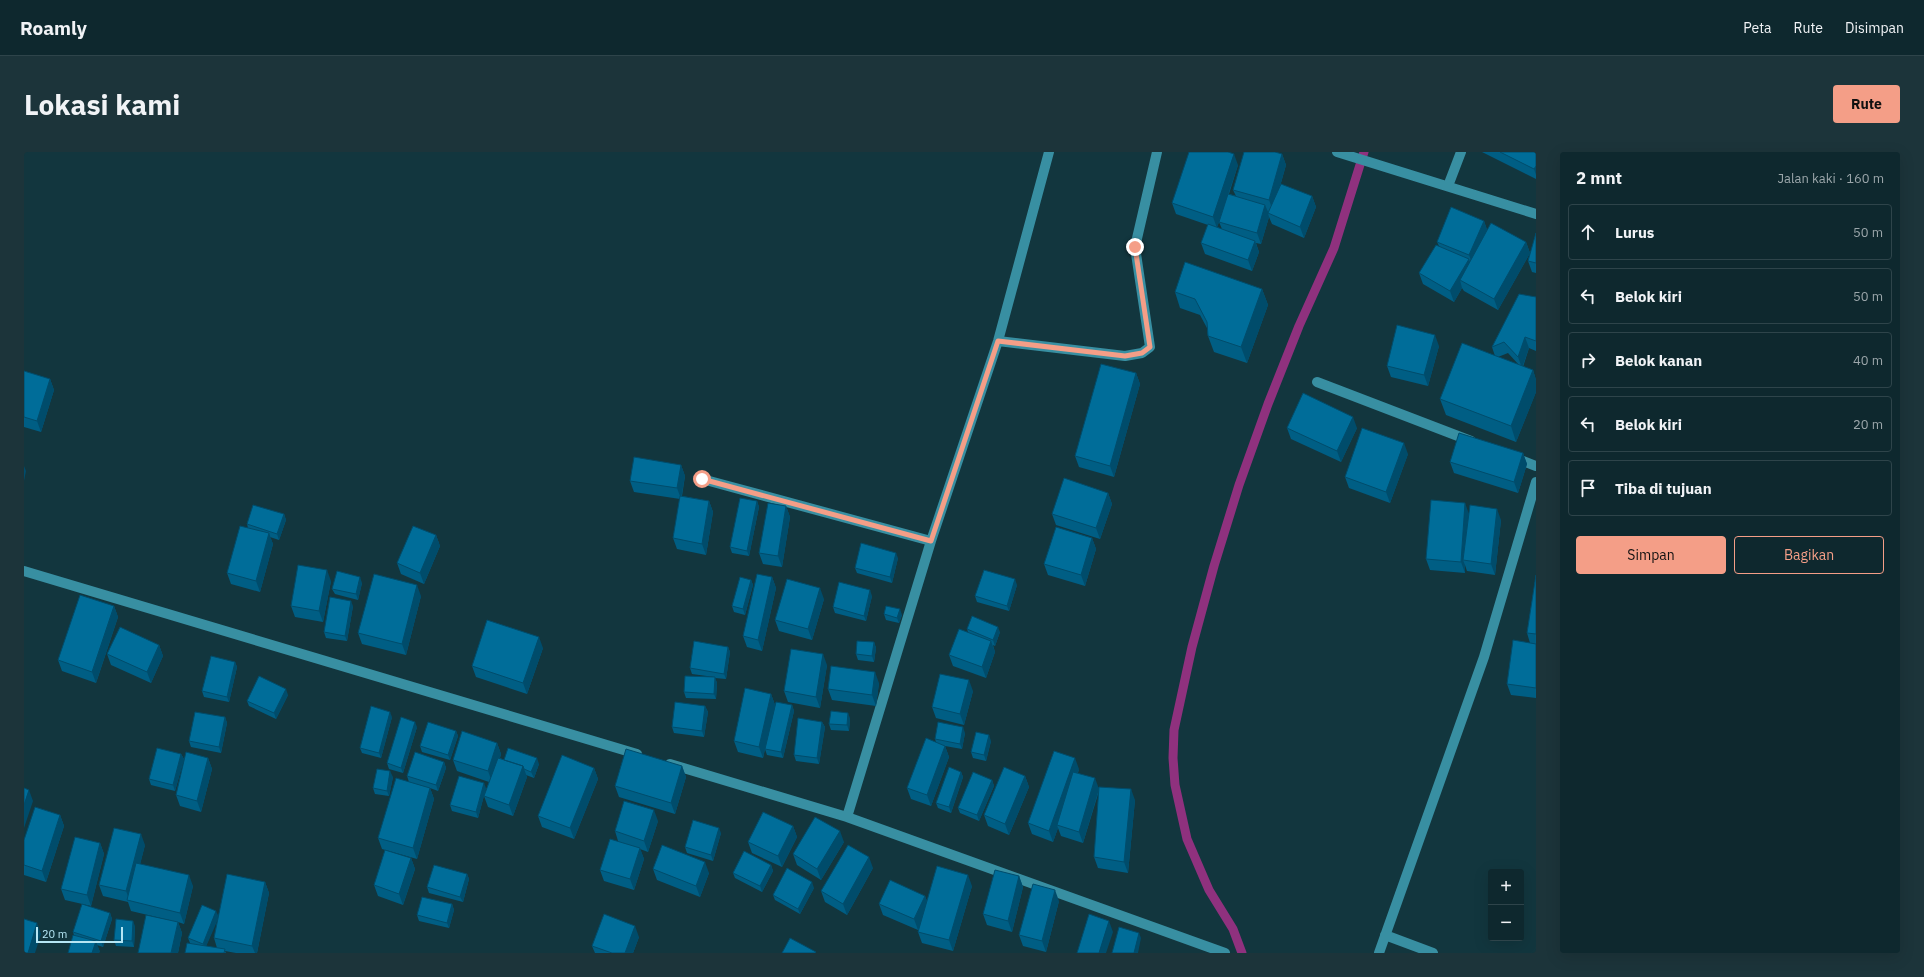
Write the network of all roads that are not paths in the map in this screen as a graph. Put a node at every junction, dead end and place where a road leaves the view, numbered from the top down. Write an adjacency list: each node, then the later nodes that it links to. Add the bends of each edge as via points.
1 (1049, 152): 7 (street)
2 (1157, 152): 7 (street, via 1135,247 1150,347 1142,353 1125,356)
3 (1461, 152): 5 (street)
4 (1340, 153): 5 (street)
5 (1448, 186): 6 (street)
6 (1536, 214)
7 (998, 341): 14 (street)
8 (1317, 382): 9 (street)
9 (1478, 444)
10 (1507, 455): 11 (street)
11 (1536, 466)
12 (702, 479): 14 (street)
13 (1536, 482): 17 (street, via 1484,657)
14 (931, 541): 16 (street)
15 (24, 571): 16 (street)
16 (847, 816): 18 (street)
17 (1386, 935): 19 (street); 20 (street)
18 (1223, 952)
19 (1379, 953)
20 (1433, 953)

